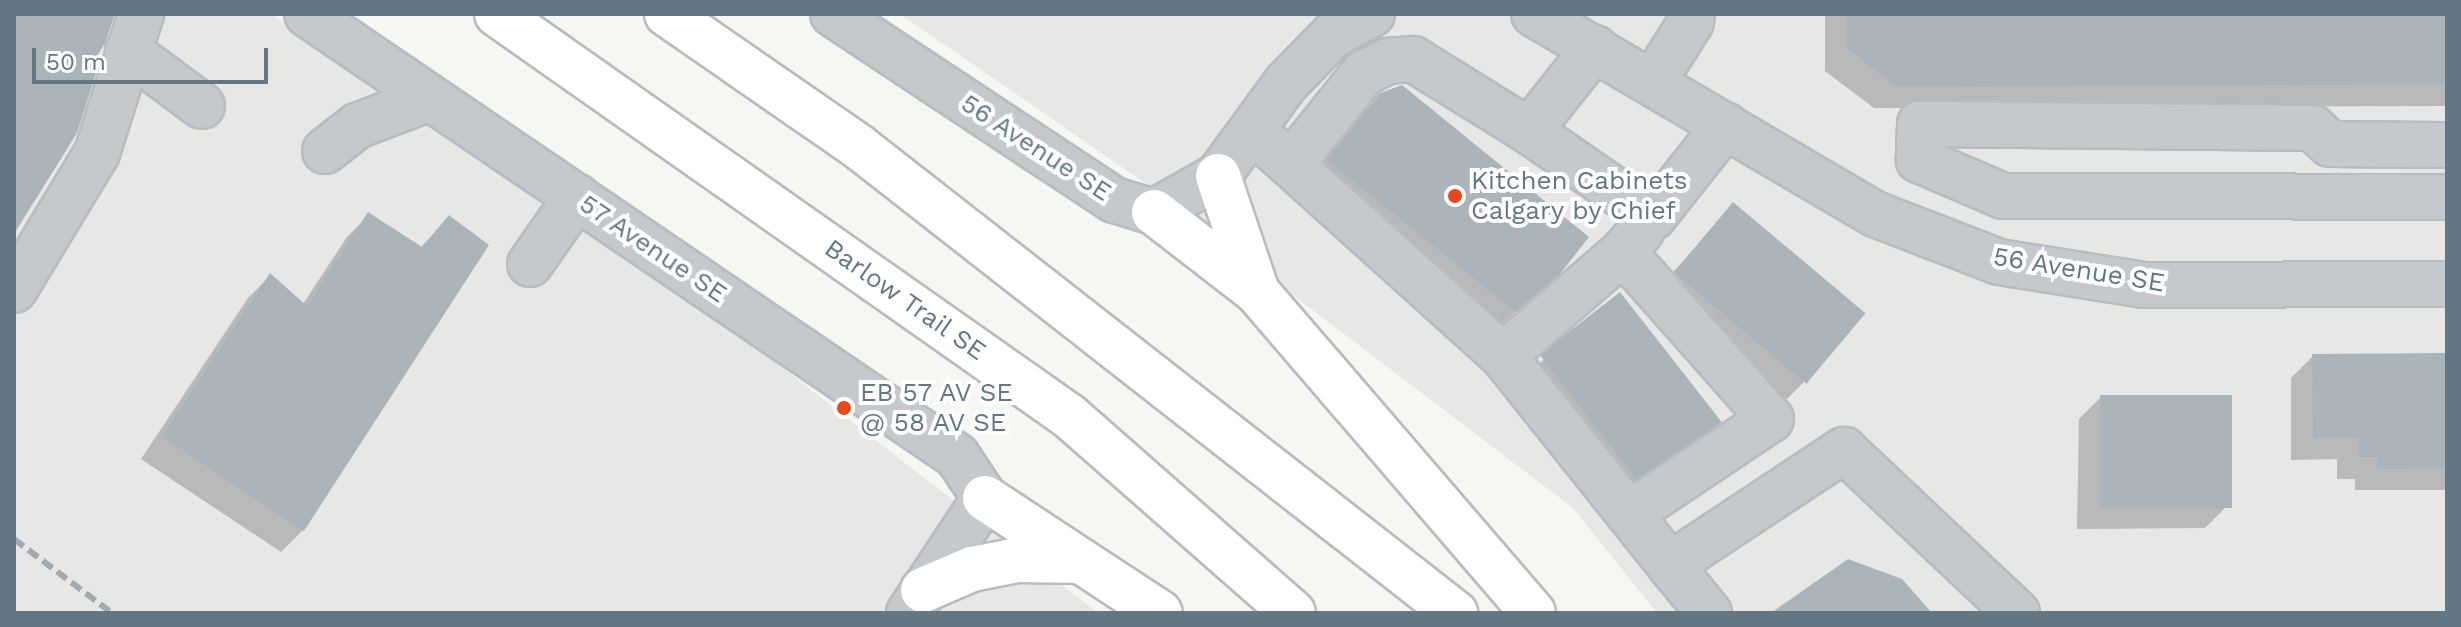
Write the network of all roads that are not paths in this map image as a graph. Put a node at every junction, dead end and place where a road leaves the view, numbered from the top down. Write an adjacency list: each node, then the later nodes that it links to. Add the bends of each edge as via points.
1 (307, 14): 11 (street, 57 Avenue SE)
2 (497, 14): 36 (main road, Barlow Trail SE, via 1069,416)
3 (667, 14): 37 (main road, via 859,147)
4 (833, 14): 22 (street, 56 Avenue SE, via 1114,200)
5 (1372, 14): 14 (street, via 1334,34 1286,83)
6 (1534, 14): 9 (street, 56 Avenue SE)
7 (1692, 14): 10 (street)
8 (134, 32): 12 (street); 27 (street, via 97,153)
9 (1595, 48): 10 (street, 56 Avenue SE); 15 (street)
10 (1653, 82): 13 (street, 56 Avenue SE)
11 (430, 98): 17 (street, via 357,126); 20 (street, 57 Avenue SE)
12 (202, 106)
13 (1726, 125): 23 (street); 26 (street, 56 Avenue SE, via 1875,214 1999,262 2144,285)
14 (1252, 130): 18 (street); 19 (street)
15 (1529, 131): 18 (street, via 1413,59 1388,61 1364,73); 23 (street)
16 (2447, 145): 21 (street, via 2330,144 2313,128 1920,124 1919,160 2003,196)
17 (325, 151)
18 (1291, 164): 29 (street)
19 (1218, 176): 22 (street); 28 (main road)
20 (577, 197): 25 (street); 30 (street, 57 Avenue SE, via 957,456)
21 (2447, 197)
22 (1154, 212): 28 (main road)
23 (1653, 217): 24 (street)
24 (1623, 252): 29 (street); 31 (street, via 1771,419)
25 (530, 264)
26 (2447, 284)
27 (14, 290)
28 (1257, 292): 38 (main road)
29 (1503, 356): 31 (street)
30 (985, 498): 32 (main road); 34 (street)
31 (1629, 514): 33 (street)
32 (1080, 561): 34 (main road, via 1018,560 972,569); 35 (main road)
33 (1670, 565): 39 (street); 40 (street, via 1844,450)
34 (916, 602)
35 (1160, 613)
36 (1293, 613)
37 (1455, 613)
38 (1533, 613)
39 (1709, 613)
40 (2017, 613)

